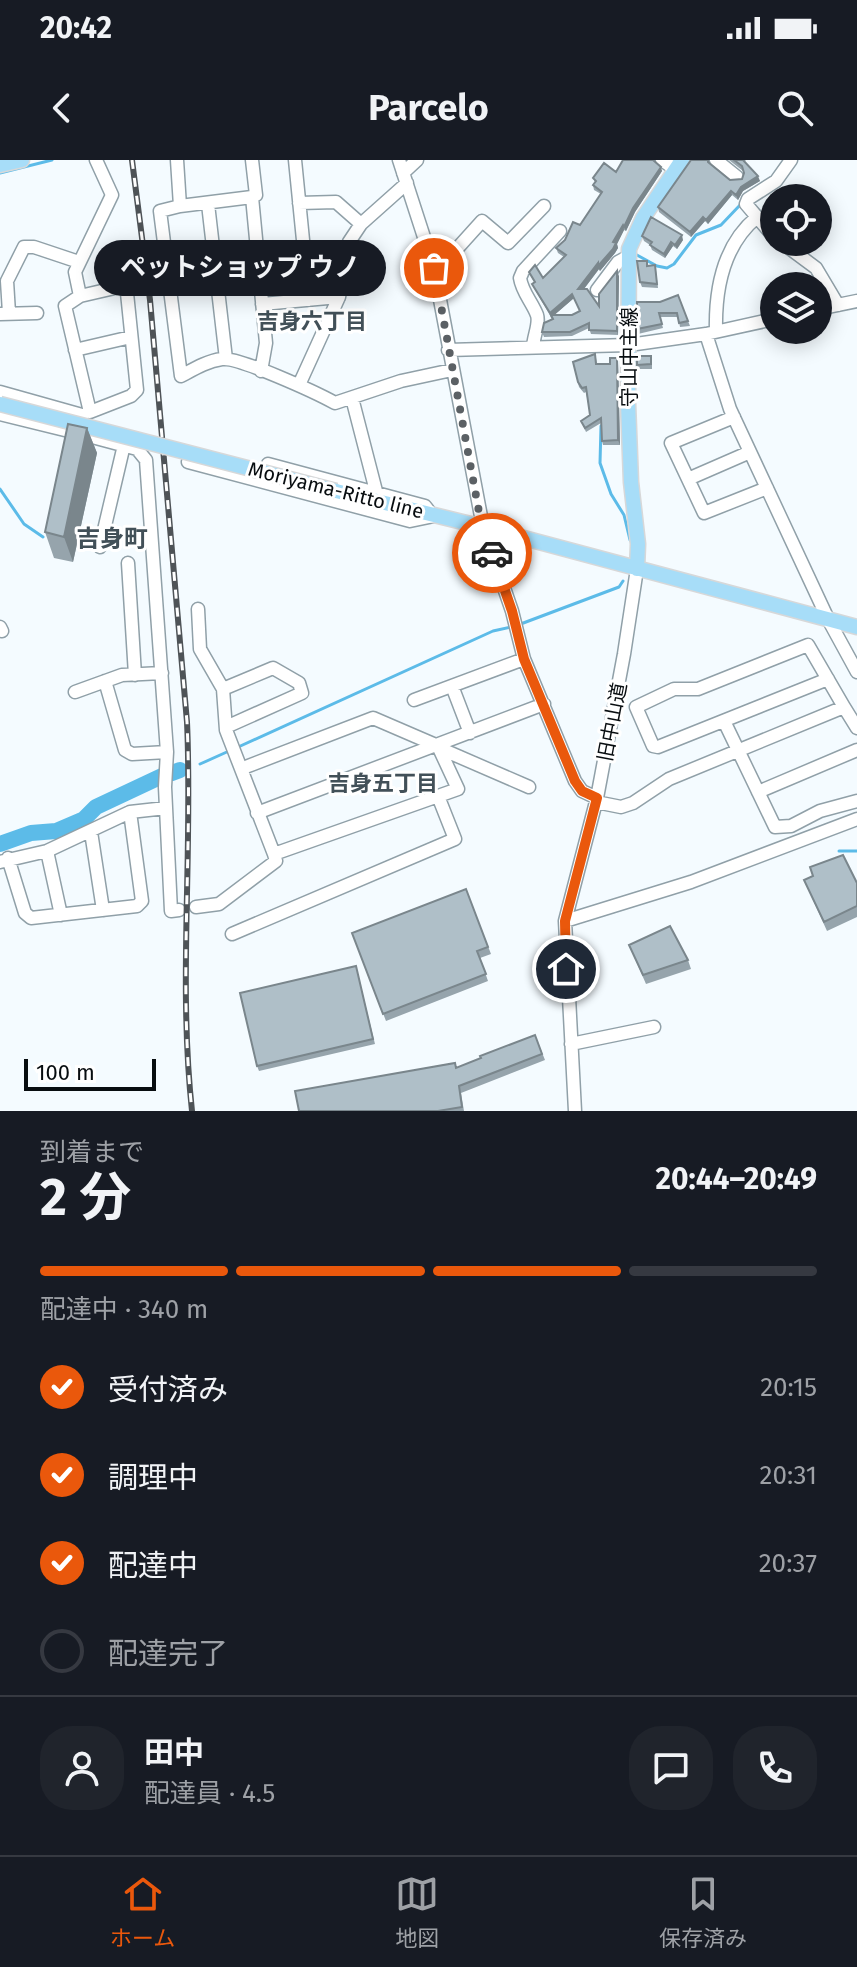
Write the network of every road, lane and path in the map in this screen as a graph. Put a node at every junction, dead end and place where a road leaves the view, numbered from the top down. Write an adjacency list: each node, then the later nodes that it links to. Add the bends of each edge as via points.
1 (22, 160): 10 (main road)
2 (96, 160): 25 (street, via 112,195)
3 (177, 160): 17 (street)
4 (252, 160): 14 (street)
5 (295, 160): 15 (street)
6 (417, 160): 12 (street)
7 (662, 160): 11 (street)
8 (716, 160): 13 (street)
9 (791, 160): 19 (street, via 776,181 748,199 746,204)
10 (0, 165)
11 (679, 165): 23 (main road, 守山中主線, via 634,234)
12 (403, 172): 21 (street); 26 (street)
13 (737, 177)
14 (252, 197): 16 (street); 32 (street)
15 (299, 203): 21 (street, via 336,202); 30 (street)
16 (208, 204): 17 (street); 44 (street)
17 (180, 206): 44 (street, via 160,211 181,376)
18 (544, 206): 26 (street, via 508,243 482,221)
19 (757, 217): 20 (street); 38 (street, via 726,258)
20 (760, 221)
21 (361, 224): 29 (street, via 349,242)
22 (560, 231): 41 (street, via 520,278 538,317)
23 (629, 256): 27 (street); 40 (main road, 守山中主線)
24 (800, 256): 33 (street, via 816,268)
25 (79, 262): 28 (street, via 75,272); 36 (street, via 24,247 7,281)
26 (434, 268): 43 (street)
27 (597, 290)
28 (80, 296): 39 (street, via 125,288); 42 (street, via 65,306)
29 (339, 297): 30 (street); 47 (street)
30 (309, 300): 32 (street)
31 (857, 301): 33 (street)
32 (262, 304): 46 (street, via 266,343)
33 (838, 305): 34 (street)
34 (832, 306)
35 (37, 313): 36 (street)
36 (4, 314)
37 (760, 322): 38 (street)
38 (711, 332): 40 (street); 53 (street)
39 (131, 337): 42 (street); 52 (street, via 137,390)
40 (629, 345): 41 (street); 66 (main road, 守山中主線)
41 (533, 348): 43 (street)
42 (75, 350): 52 (street)
43 (448, 350): 45 (street)
44 (226, 359): 46 (street)
45 (452, 370): 49 (street); 63 (street)
46 (261, 371): 47 (street)
47 (299, 385): 49 (street, via 335,403)
48 (0, 392): 52 (street)
49 (352, 398): 61 (street)
50 (0, 404): 62 (main road, Moriyama-Ritto line, bridge)
51 (0, 414): 54 (street)
52 (86, 414): 54 (street)
53 (734, 417): 56 (street); 58 (street, via 671,443)
54 (81, 434): 55 (street)
55 (124, 445): 64 (street); 72 (street, via 137,449 146,460)
56 (750, 452): 58 (street); 60 (street)
57 (188, 462): 59 (street)
58 (688, 479): 60 (street, via 704,513)
59 (263, 482): 61 (street, via 268,464); 62 (street, via 410,521)
60 (767, 488): 68 (street)
61 (376, 491): 62 (street, via 425,506)
62 (435, 515): 63 (main road, Moriyama-Ritto line)
63 (483, 527): 66 (main road, Moriyama-Ritto line); 70 (street)
64 (100, 547)
65 (128, 563): 73 (street)
66 (637, 569): 68 (main road, Moriyama-Ritto line); 94 (street, 旧中山道)
67 (198, 609): 77 (street, via 200,649)
68 (828, 619): 69 (main road, Moriyama-Ritto line); 71 (street)
69 (857, 627)
70 (524, 659): 76 (street); 80 (street)
71 (857, 672)
72 (162, 673): 73 (street); 89 (street)
73 (135, 675): 75 (street)
74 (828, 679): 81 (street); 82 (street); 82 (street, via 808,645 698,689 674,689 636,707 658,747)
75 (105, 681): 78 (street); 89 (street, via 125,750)
76 (452, 686): 79 (street); 85 (street)
77 (223, 689): 83 (street); 83 (street, via 273,668 299,683 302,693)
78 (75, 692)
79 (414, 700)
80 (544, 704): 85 (street); 94 (street, via 575,781)
81 (844, 707): 84 (street); 88 (street)
82 (724, 721): 88 (street)
83 (226, 727): 90 (street)
84 (857, 728)
85 (470, 733): 86 (street)
86 (438, 747): 90 (street, via 373,718); 91 (street); 93 (street, via 458,789); 98 (street)
87 (857, 750): 92 (street)
88 (738, 751): 92 (street); 94 (street, via 669,779 633,803 621,807)
89 (167, 752): 96 (street)
90 (243, 768): 98 (street)
91 (529, 787)
92 (758, 792): 95 (street, via 775,827)
93 (438, 796): 102 (street); 109 (street, via 455,839)
94 (596, 800): 108 (street, 旧中山道)
95 (857, 801)
96 (166, 808): 97 (street); 106 (street, via 171,911)
97 (130, 812): 100 (street); 105 (street, via 142,901)
98 (257, 813): 102 (street)
99 (857, 819): 108 (street, via 691,882)
100 (91, 832): 101 (street); 105 (street)
101 (47, 851): 103 (street); 107 (street)
102 (274, 854): 104 (street, via 276,861 219,904)
103 (4, 860): 107 (street, via 25,913 31,918)
104 (196, 907)
105 (103, 910): 107 (street)
106 (179, 910)
107 (61, 915)
108 (565, 921): 111 (street, 旧中山道)
109 (232, 934)
110 (654, 1027): 111 (street)
111 (571, 1044): 112 (street, 旧中山道)
112 (575, 1111)

